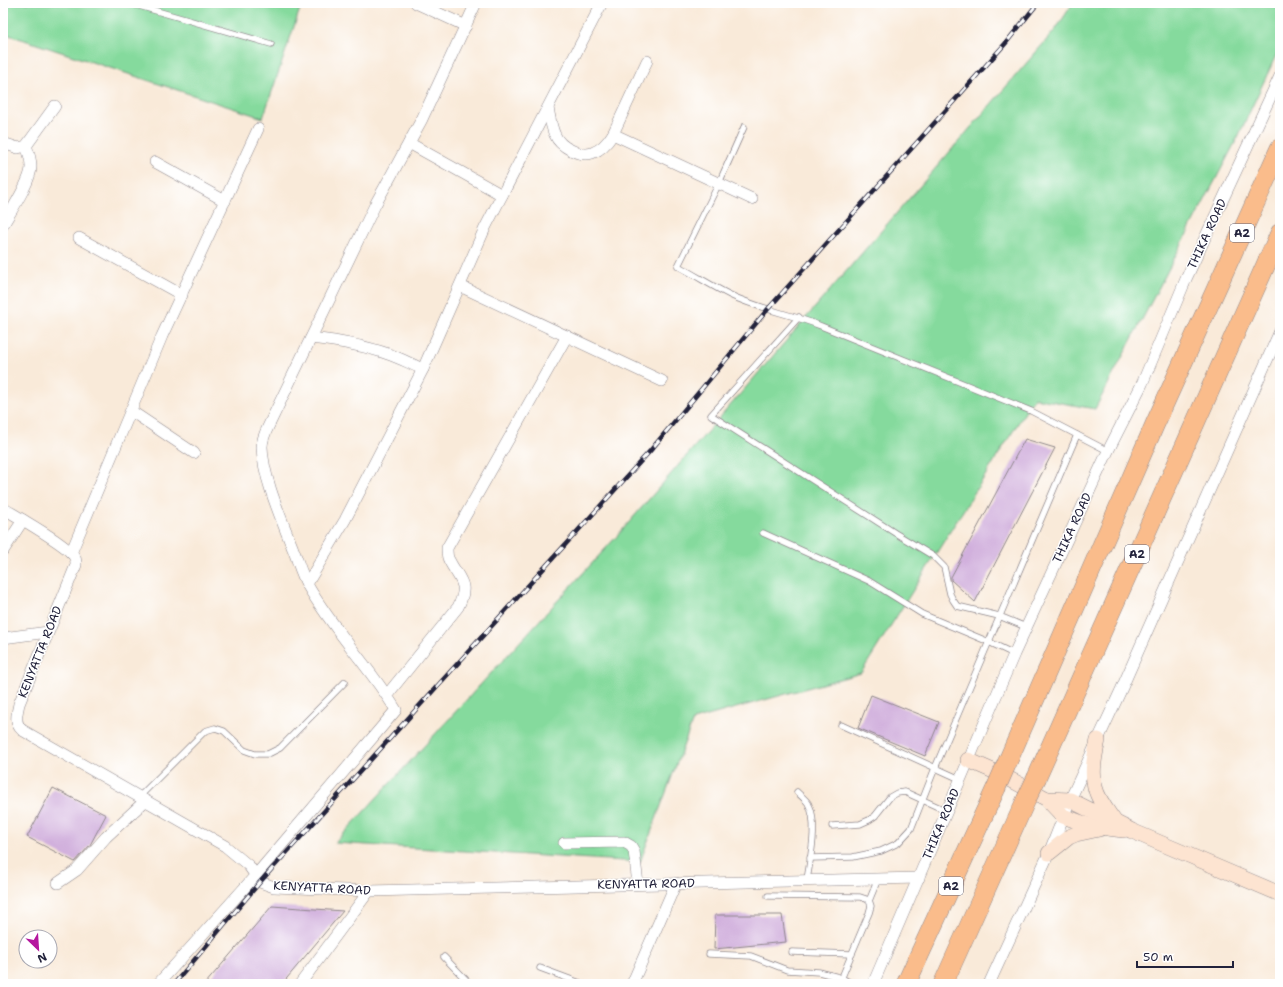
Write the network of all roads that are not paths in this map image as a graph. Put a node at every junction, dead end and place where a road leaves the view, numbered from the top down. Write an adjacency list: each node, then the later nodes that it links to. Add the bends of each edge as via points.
1 (129, 3): 6 (lane)
2 (416, 3): 5 (street)
3 (476, 3): 5 (street)
4 (602, 3): 10 (street)
5 (466, 26): 15 (street)
6 (271, 44)
7 (647, 61): 13 (street)
8 (1280, 76): 36 (street, THIKA ROAD, via 1186,279 1142,384)
9 (55, 106): 16 (street)
10 (548, 108): 13 (street, via 555,136 568,148 581,153 592,153 606,144); 20 (street)
11 (744, 127): 19 (lane)
12 (258, 129): 22 (street)
13 (613, 134): 19 (street)
14 (3, 143): 16 (street, via 18,148)
15 (409, 143): 20 (street); 31 (street, via 375,205)
16 (26, 146): 23 (street, via 31,168 27,182)
17 (1280, 148): 94 (highway, A2, bridge, via 1158,416 996,788)
18 (155, 162): 22 (street)
19 (719, 183): 21 (street); 28 (lane, via 678,266 731,295)
20 (502, 195): 26 (street)
21 (752, 199)
22 (225, 201): 27 (street)
23 (3, 225)
24 (1280, 233): 95 (highway, A2, bridge)
25 (79, 238): 27 (street)
26 (460, 286): 30 (street); 32 (street)
27 (182, 295): 34 (street)
28 (799, 317): 35 (lane, via 1031,411); 44 (lane, via 711,415 933,556 944,567 950,594 957,606)
29 (1280, 331): 53 (street)
30 (567, 336): 33 (street); 51 (street, via 447,548 448,559 460,577 464,596 458,607)
31 (311, 338): 32 (street, via 341,341 370,348); 43 (street, via 268,426 262,447 265,469 276,505)
32 (422, 370): 43 (street, via 345,520)
33 (662, 381)
34 (131, 411): 37 (street); 42 (street)
35 (1077, 435): 36 (lane); 44 (lane)
36 (1108, 451): 45 (street, THIKA ROAD)
37 (194, 453)
38 (3, 508): 39 (street)
39 (23, 520): 41 (street); 42 (street)
40 (763, 533): 48 (lane, via 869,581 922,614)
41 (3, 551)
42 (71, 553): 46 (street, KENYATTA ROAD, via 76,565)
43 (307, 584): 51 (street, via 347,643)
44 (1000, 616): 45 (lane); 48 (lane)
45 (1026, 627): 49 (street, THIKA ROAD)
46 (48, 632): 47 (street); 58 (street, KENYATTA ROAD, via 19,704 16,721 18,727)
47 (3, 638)
48 (989, 642): 49 (lane); 55 (lane)
49 (1014, 654): 54 (street, THIKA ROAD)
50 (345, 682): 58 (lane, via 280,748 268,754 255,754 244,750 224,731 215,728 204,731)
51 (387, 695): 69 (street, via 396,710)
52 (841, 725): 55 (lane)
53 (1098, 740): 61 (street); 64 (main road, via 1093,776 1095,788 1105,807)
54 (968, 760): 56 (street, THIKA ROAD); 59 (main road)
55 (934, 768): 56 (lane); 60 (lane)
56 (960, 779): 62 (street, THIKA ROAD)
57 (797, 792): 68 (lane, via 807,801 811,810 813,822)
58 (142, 799): 69 (street, KENYATTA ROAD, via 225,846); 73 (street, via 77,870)
59 (1047, 799): 61 (main road); 63 (main road)
60 (922, 800): 62 (lane); 65 (lane, via 905,792 897,793 869,820 860,824); 68 (lane, via 911,829 898,843 881,851 853,858)
61 (1070, 800): 63 (street); 64 (main road)
62 (947, 811): 70 (street, THIKA ROAD)
63 (1063, 816): 64 (main road, via 1085,824); 67 (street)
64 (1110, 825): 67 (main road, via 1069,837); 77 (main road, via 1132,831)
65 (832, 826)
66 (564, 843): 75 (street, via 624,842 634,851)
67 (1049, 852): 96 (street)
68 (810, 858): 72 (lane)
69 (256, 875): 76 (street, KENYATTA ROAD, via 260,882 274,887); 86 (street)
70 (919, 878): 71 (street, KENYATTA ROAD); 93 (street, THIKA ROAD)
71 (878, 879): 72 (street, KENYATTA ROAD); 79 (lane)
72 (807, 880): 74 (street, KENYATTA ROAD)
73 (58, 883)
74 (676, 883): 75 (street, KENYATTA ROAD); 90 (street)
75 (638, 884): 76 (street, KENYATTA ROAD)
76 (369, 891): 87 (street)
77 (1280, 894)
78 (768, 896): 79 (lane, via 860,897)
79 (869, 901): 82 (lane, via 869,913)
80 (792, 952): 82 (lane)
81 (709, 954): 85 (lane, via 751,956 787,970 819,972)
82 (852, 954): 85 (lane)
83 (444, 957): 88 (lane)
84 (540, 968): 89 (lane)
85 (842, 978): 91 (lane); 92 (lane)
86 (158, 984)
87 (300, 984)
88 (470, 984)
89 (583, 984)
90 (632, 984)
91 (839, 984)
92 (852, 984)
93 (873, 984)
94 (906, 984)
95 (943, 984)
96 (989, 984)

